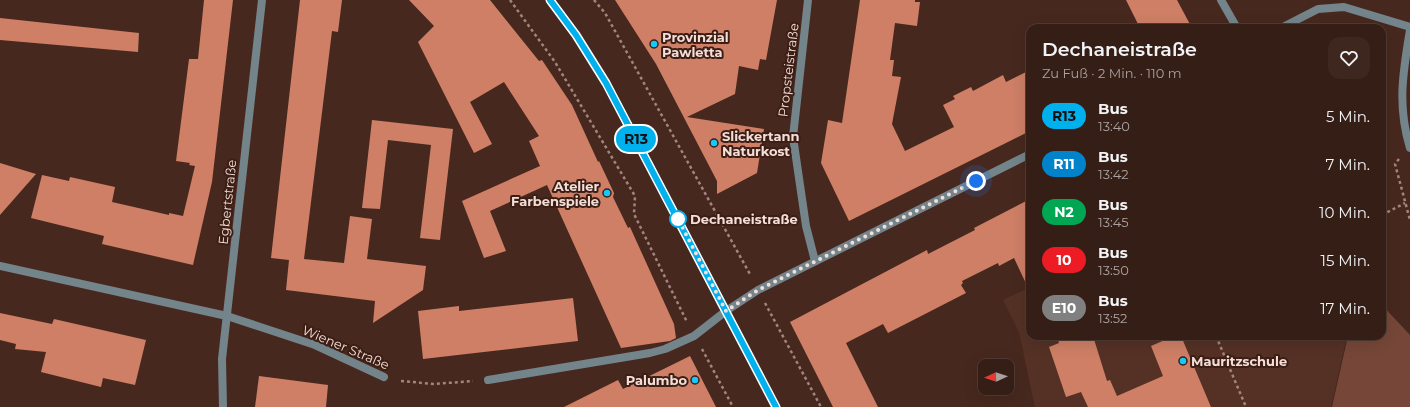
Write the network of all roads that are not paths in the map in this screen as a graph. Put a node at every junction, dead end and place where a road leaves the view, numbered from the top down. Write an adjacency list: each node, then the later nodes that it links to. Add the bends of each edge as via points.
1 (262, 0): 13 (street, Egbertstraße)
2 (550, 0): 12 (main road, via 606,83)
3 (808, 0): 10 (street, Propsteistraße, via 793,137 806,226)
4 (1221, 0): 5 (street)
5 (1235, 24)
6 (1289, 24): 7 (street, via 1318,9 1344,7)
7 (1410, 28): 8 (street, via 1401,94 1402,118)
8 (1410, 146)
9 (1026, 156): 10 (street)
10 (815, 261): 12 (street, via 758,290)
11 (0, 266): 13 (street, Wiener Straße)
12 (726, 311): 15 (street, via 694,336 665,350); 17 (main road)
13 (226, 316): 14 (street, Wiener Straße, via 315,345); 16 (street, Egbertstraße, via 222,359)
14 (384, 377)
15 (488, 380)
16 (223, 407)
17 (776, 407)

